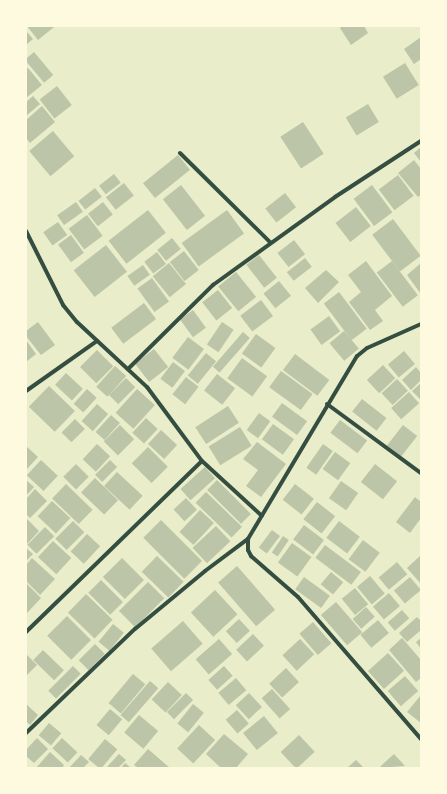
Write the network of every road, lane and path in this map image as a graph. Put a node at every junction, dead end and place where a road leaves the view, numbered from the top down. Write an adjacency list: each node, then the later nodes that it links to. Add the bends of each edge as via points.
1 (421, 141): 4 (street)
2 (180, 153): 4 (street)
3 (26, 231): 6 (street, via 63,305)
4 (270, 242): 7 (street, via 213,285)
5 (421, 324): 9 (street, via 367,348 357,356)
6 (97, 341): 7 (street); 8 (street)
7 (128, 368): 10 (street, via 162,404)
8 (26, 390)
9 (327, 404): 11 (street); 12 (street)
10 (202, 461): 12 (street); 14 (street)
11 (421, 473)
12 (262, 516): 13 (street)
13 (248, 539): 15 (street, via 204,571 136,629); 16 (street, via 252,556 298,597)
14 (26, 632)
15 (26, 733)
16 (421, 739)

